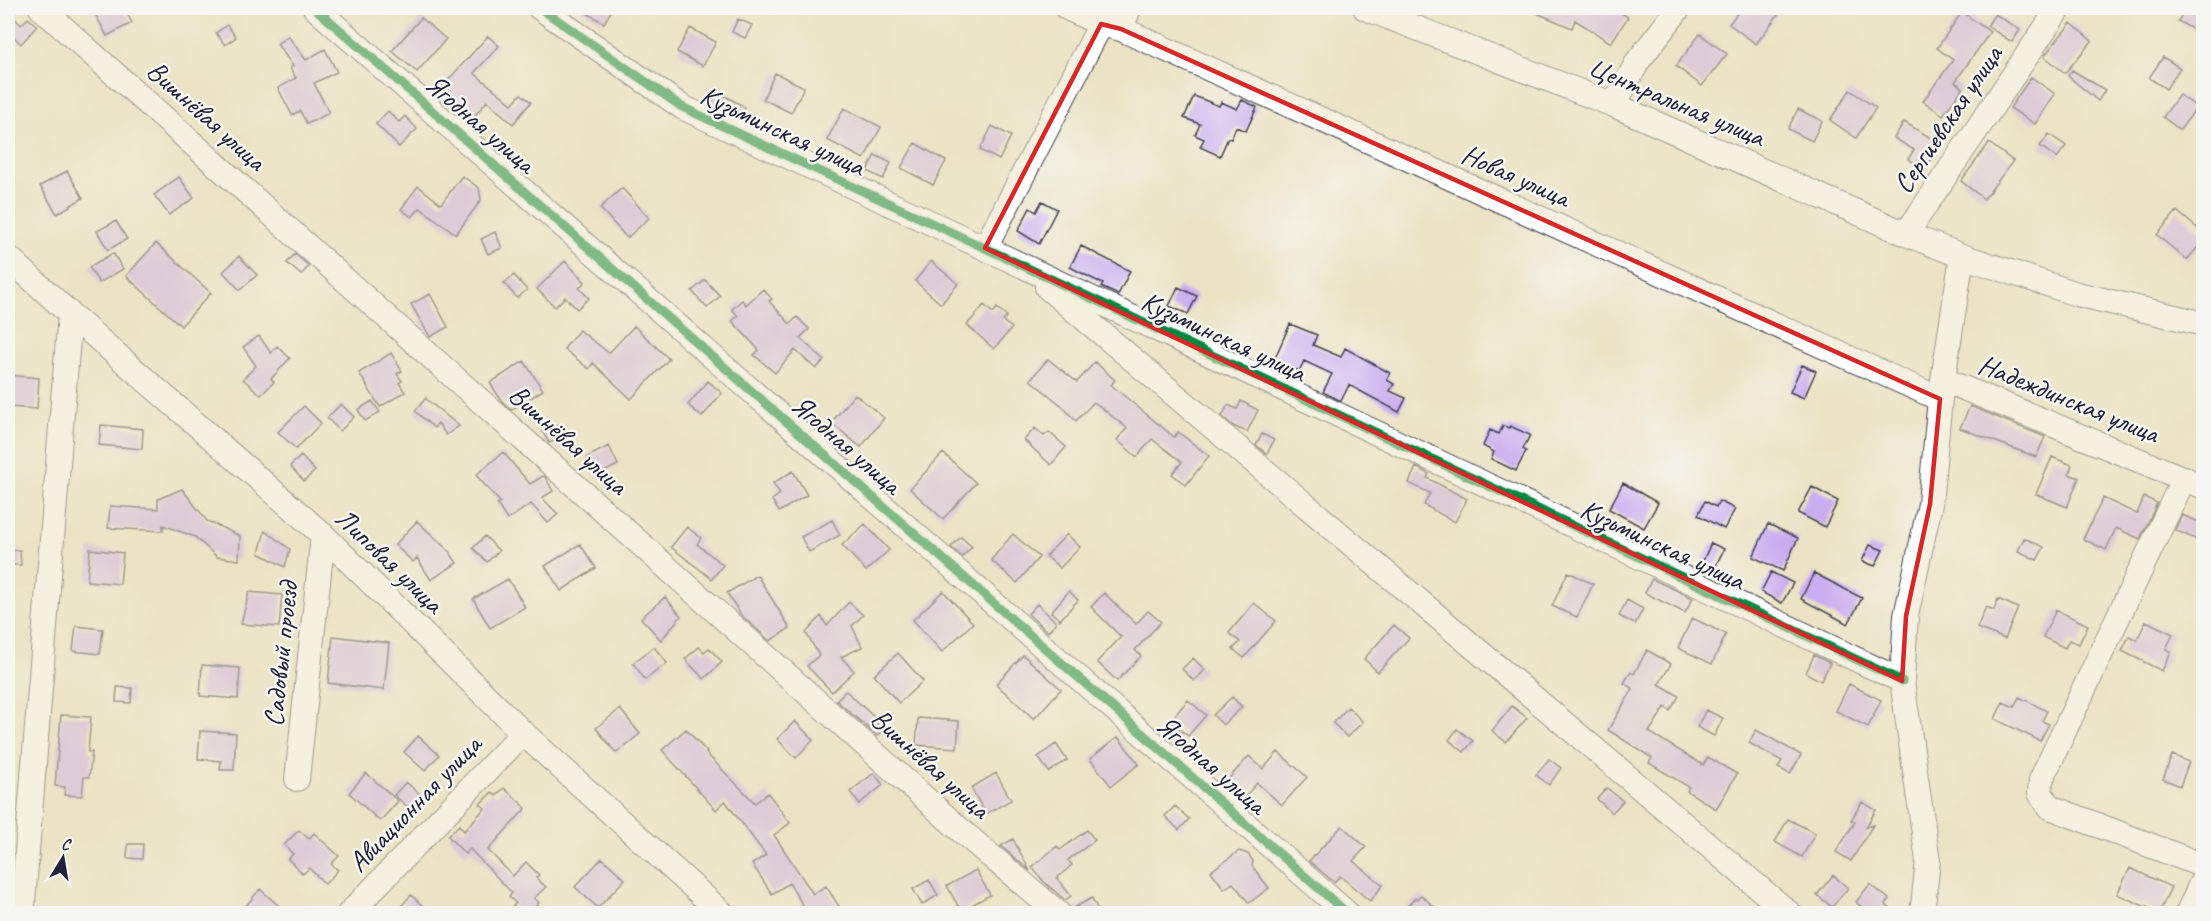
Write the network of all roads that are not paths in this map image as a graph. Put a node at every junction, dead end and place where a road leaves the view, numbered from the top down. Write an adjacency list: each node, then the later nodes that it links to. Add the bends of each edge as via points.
1 (42, 8): 28 (street, Вишнёвая улица, via 966,836)
2 (315, 8): 29 (street, Ягодная улица)
3 (540, 8): 11 (street, Кузьминская улица, via 682,107)
4 (1067, 8): 8 (street, Новая улица)
5 (1365, 8): 9 (street, Центральная улица)
6 (1679, 8): 9 (street, via 1638,61)
7 (2059, 8): 10 (street, Сергиевская улица)
8 (1117, 20): 11 (street); 17 (street, Новая улица)
9 (1614, 105): 10 (street, Центральная улица)
10 (1906, 234): 12 (street, Центральная улица)
11 (985, 248): 14 (street, Кузьминская улица)
12 (1962, 256): 16 (street, Центральная улица, via 2077,294); 17 (street)
13 (8, 257): 15 (street, Липовая улица)
14 (1022, 266): 20 (street, Кузьминская улица); 30 (street)
15 (70, 314): 19 (street, Липовая улица); 25 (street)
16 (2204, 324)
17 (1942, 389): 18 (street, Надеждинская улица); 20 (street, via 1930,504 1906,616)
18 (2194, 483): 23 (street, via 2041,780 2040,793 2050,807)
19 (323, 535): 21 (street, Липовая улица); 22 (street, Садовый проезд)
20 (1902, 681): 31 (street, via 1928,861)
21 (523, 734): 26 (street, Авиационная улица); 27 (street, Липовая улица)
22 (297, 779)
23 (2204, 866)
24 (2204, 877): 32 (street)
25 (22, 914)
26 (348, 914)
27 (723, 914)
28 (1059, 914)
29 (1348, 914)
30 (1790, 914)
31 (1922, 914)
32 (2187, 914)

